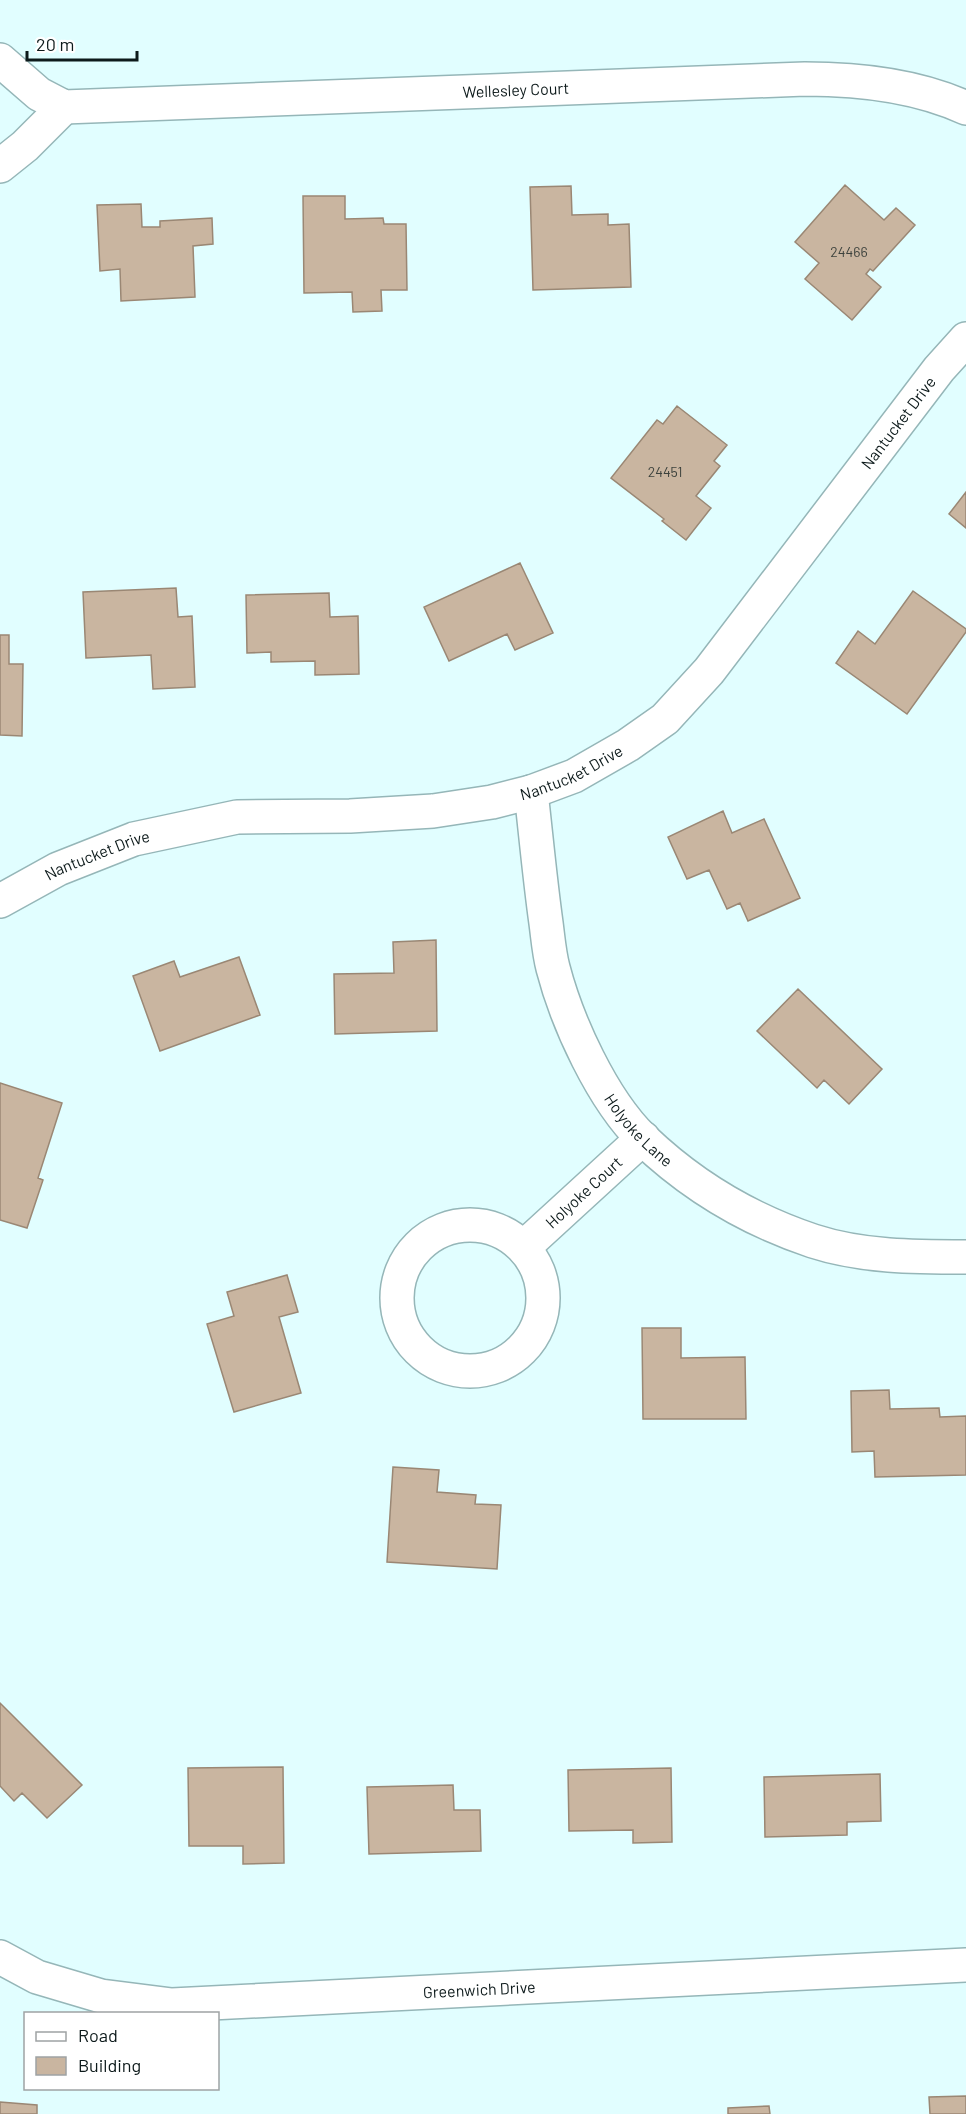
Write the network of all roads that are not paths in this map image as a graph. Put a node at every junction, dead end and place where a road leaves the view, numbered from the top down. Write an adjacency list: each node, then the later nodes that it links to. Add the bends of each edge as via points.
1 (0, 60): 2 (street, via 39,94)
2 (63, 107): 3 (street, Wellesley Court, via 850,79 922,93); 4 (street)
3 (966, 108)
4 (0, 166)
5 (966, 339): 6 (street, Nantucket Drive, via 939,369 710,671 665,718 574,776)
6 (531, 792): 7 (street, Nantucket Drive, via 433,810 350,816 237,817 134,838 58,869); 8 (street, Holyoke Lane, via 552,966 581,1046 616,1105)
7 (0, 901)
8 (643, 1138): 9 (street, Holyoke Court); 10 (street, Holyoke Lane, via 701,1186 752,1217 814,1241 912,1257)
9 (524, 1247): 9 (street, via 498,1230 467,1224 437,1232 413,1250 399,1278 396,1309 407,1338 429,1359 457,1371 488,1370 516,1356 536,1333 544,1304 540,1273)
10 (966, 1257)
11 (0, 1957): 12 (street, Greenwich Drive, via 37,1977 101,1996 172,2005)
12 (966, 1965)

